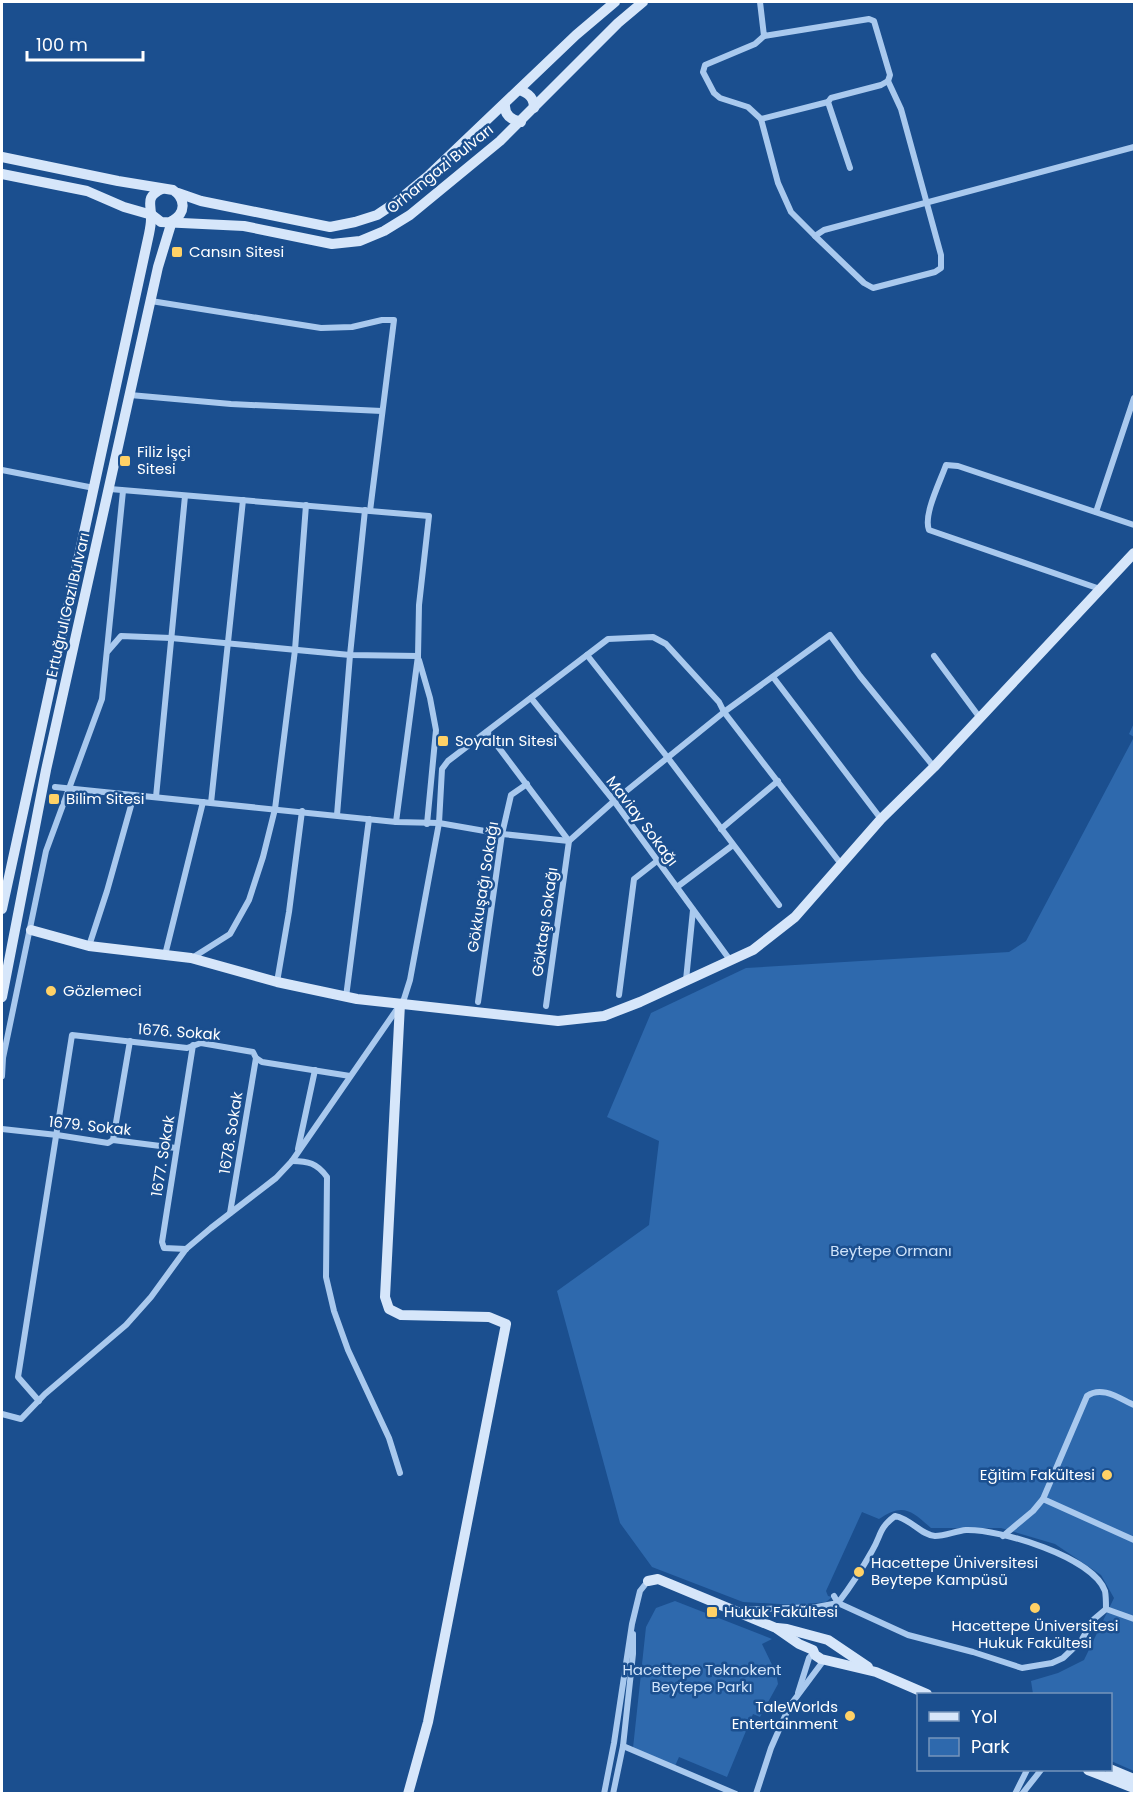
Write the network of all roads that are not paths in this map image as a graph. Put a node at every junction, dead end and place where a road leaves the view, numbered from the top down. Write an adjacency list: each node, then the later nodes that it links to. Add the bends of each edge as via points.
1 (615, 2): 6 (main road, Orhangazi Bulvarı)
2 (643, 2): 9 (main road, Orhangazi Bulvarı)
3 (760, 2): 4 (street)
4 (764, 36): 5 (street, via 869,19 874,21 890,75); 10 (street, via 755,44 705,65 704,72 720,98 748,107)
5 (888, 81): 7 (street); 18 (street, via 901,109)
6 (519, 90): 8 (main road, Orhangazi Bulvarı); 9 (main road, via 528,93)
7 (828, 102): 10 (street); 14 (street)
8 (505, 104): 11 (main road, via 510,117); 17 (main road, Orhangazi Bulvarı, via 395,203 377,215 355,222 330,226)
9 (534, 108): 11 (main road, Orhangazi Bulvarı)
10 (761, 119): 21 (street, via 790,212)
11 (521, 122): 20 (main road, Orhangazi Bulvarı, via 410,216 360,241 332,244 244,226)
12 (1134, 147): 18 (street)
13 (2, 157): 16 (main road, Orhangazi Bulvarı)
14 (850, 168)
15 (2, 174): 19 (main road, Orhangazi Bulvarı, via 87,191)
16 (162, 189): 17 (main road, Orhangazi Bulvarı); 19 (main road, via 150,200)
17 (178, 193): 20 (main road, via 183,209)
18 (927, 202): 21 (street, via 824,230); 21 (street, via 940,255 941,268 935,273 873,288)
19 (152, 215): 20 (main road, Orhangazi Bulvarı, via 161,222); 28 (main road, Ertuğrul Gazi Bulvarı)
20 (172, 222): 22 (main road, Ertuğrul Gazi Bulvarı)
21 (815, 236)
22 (151, 301): 23 (main road, Ertuğrul Gazi Bulvarı); 26 (street, via 321,328 394,320)
23 (130, 395): 26 (street); 29 (main road, Ertuğrul Gazi Bulvarı)
24 (1134, 398): 25 (street)
25 (1133, 409): 35 (street)
26 (382, 411): 34 (street)
27 (2, 470): 28 (street)
28 (94, 488): 81 (main road, Ertuğrul Gazi Bulvarı)
29 (110, 489): 30 (street); 54 (main road, Ertuğrul Gazi Bulvarı)
30 (123, 491): 31 (street); 42 (street)
31 (185, 496): 32 (street); 39 (street)
32 (243, 500): 33 (street); 40 (street)
33 (306, 505): 34 (street); 41 (street)
34 (367, 511): 43 (street); 45 (street, via 429,516)
35 (1096, 512): 36 (street); 38 (street, via 950,464 946,465 926,523 928,530)
36 (1134, 525)
37 (1134, 553): 38 (main road)
38 (1102, 590): 50 (main road)
39 (171, 638): 40 (street); 42 (street, via 121,636); 60 (street)
40 (227, 644): 41 (street); 63 (street)
41 (295, 650): 43 (street); 65 (street)
42 (108, 651): 58 (street, via 102,699)
43 (350, 655): 45 (street); 67 (street)
44 (587, 655): 48 (street); 49 (street, via 608,639 653,637 666,644); 52 (street)
45 (418, 656): 70 (street); 72 (street, via 436,730)
46 (934, 656): 50 (street)
47 (773, 677): 49 (street); 53 (street, via 830,635); 69 (street)
48 (531, 698): 51 (street); 61 (street, Maviay Sokağı)
49 (724, 712): 52 (street); 55 (street)
50 (980, 718): 53 (main road)
51 (487, 732): 56 (street); 71 (street, via 442,769)
52 (668, 758): 61 (street); 73 (street)
53 (934, 767): 69 (main road)
54 (46, 770): 57 (street); 64 (main road, Ertuğrul Gazi Bulvarı)
55 (778, 781): 73 (street); 78 (street)
56 (527, 784): 74 (street, Gökkuşağı Sokağı, via 511,795); 75 (street)
57 (55, 787): 58 (street); 64 (street)
58 (70, 790): 59 (street); 83 (street, via 46,851)
59 (134, 795): 60 (street); 84 (street)
60 (156, 797): 62 (street)
61 (614, 801): 75 (street); 77 (street, Maviay Sokağı)
62 (203, 802): 63 (street); 85 (street)
63 (211, 802): 65 (street)
64 (39, 803): 91 (main road, Ertuğrul Gazi Bulvarı)
65 (275, 809): 66 (street); 86 (street, via 249,900 230,934)
66 (302, 811): 67 (street); 89 (street)
67 (337, 815): 68 (street)
68 (369, 819): 70 (street); 92 (street)
69 (881, 819): 78 (main road)
70 (396, 822): 72 (street)
71 (439, 823): 72 (street); 74 (street); 94 (street, via 410,980)
72 (428, 824)
73 (721, 828): 76 (street)
74 (502, 834): 75 (street); 93 (street, Gökkuşağı Sokağı)
75 (568, 841): 95 (street, Göktaşı Sokağı)
76 (733, 845): 79 (street); 80 (street)
77 (657, 861): 79 (street, Maviay Sokağı); 90 (street, via 634,879)
78 (841, 864): 87 (main road, via 795,917 753,950)
79 (676, 887): 82 (street, Maviay Sokağı)
80 (779, 905)
81 (2, 909)
82 (693, 909): 87 (street, Maviay Sokağı); 88 (street)
83 (30, 930): 84 (main road); 100 (street)
84 (89, 946): 85 (main road)
85 (164, 956): 86 (main road)
86 (191, 958): 89 (main road)
87 (730, 960): 88 (main road)
88 (686, 981): 94 (main road, via 604,1016 568,1021)
89 (277, 982): 92 (main road)
90 (619, 995)
91 (2, 997)
92 (346, 997): 94 (main road)
93 (478, 1002)
94 (400, 1004): 101 (street); 139 (main road, via 385,1298 389,1308 401,1315 489,1317 506,1324 428,1722)
95 (546, 1006)
96 (130, 1041): 97 (street, 1676. Sokak, via 187,1048); 103 (street, 1676. Sokak, via 72,1035); 104 (street)
97 (194, 1045): 98 (street, 1676. Sokak, via 253,1052); 105 (street, 1677. Sokak)
98 (256, 1058): 99 (street, 1676. Sokak); 108 (street, 1678. Sokak)
99 (315, 1070): 101 (street, 1676. Sokak); 106 (street)
100 (2, 1076)
101 (350, 1076): 106 (street)
102 (2, 1129): 103 (street, 1679. Sokak)
103 (57, 1135): 104 (street, 1679. Sokak, via 108,1143); 110 (street, via 18,1377)
104 (113, 1140): 105 (street, 1679. Sokak)
105 (176, 1148): 109 (street, 1677. Sokak, via 162,1242 164,1248)
106 (297, 1154): 107 (street)
107 (292, 1161): 108 (street); 113 (street, via 309,1161 327,1177 328,1288 348,1350 389,1438)
108 (230, 1213): 109 (street)
109 (186, 1249): 110 (street, via 152,1297 126,1325)
110 (39, 1401): 112 (street, via 21,1419)
111 (1134, 1405): 114 (street, via 1101,1390 1087,1396)
112 (2, 1414)
113 (400, 1473)
114 (1044, 1498): 115 (street); 116 (street)
115 (1003, 1536): 119 (street, via 966,1530 935,1536 905,1518 894,1516 883,1525 874,1548); 120 (street, via 1046,1547 1092,1573 1105,1591)
116 (1134, 1540)
117 (648, 1581): 121 (main road, via 658,1579); 123 (street, via 640,1591)
118 (834, 1596): 119 (street)
119 (838, 1603): 120 (street, via 908,1635 1022,1668 1063,1658); 121 (street)
120 (1106, 1609): 122 (street)
121 (736, 1610): 124 (main road)
122 (1134, 1619)
123 (632, 1624): 132 (street, via 633,1654); 140 (street)
124 (776, 1628): 125 (main road); 127 (main road)
125 (821, 1640): 126 (main road); 127 (main road)
126 (833, 1645): 128 (main road, via 832,1655); 129 (main road)
127 (814, 1651): 128 (main road); 130 (street)
128 (824, 1660): 129 (main road); 130 (street)
129 (876, 1672): 131 (main road)
130 (798, 1693): 143 (street, via 771,1748)
131 (923, 1693)
132 (623, 1746): 141 (street); 142 (street)
133 (1112, 1770): 137 (main road)
134 (1026, 1771): 144 (street)
135 (1040, 1771): 145 (street)
136 (1091, 1771): 138 (main road)
137 (1134, 1779)
138 (1134, 1788)
139 (408, 1794)
140 (604, 1794)
141 (613, 1794)
142 (736, 1794)
143 (756, 1794)
144 (1015, 1794)
145 (1022, 1794)

